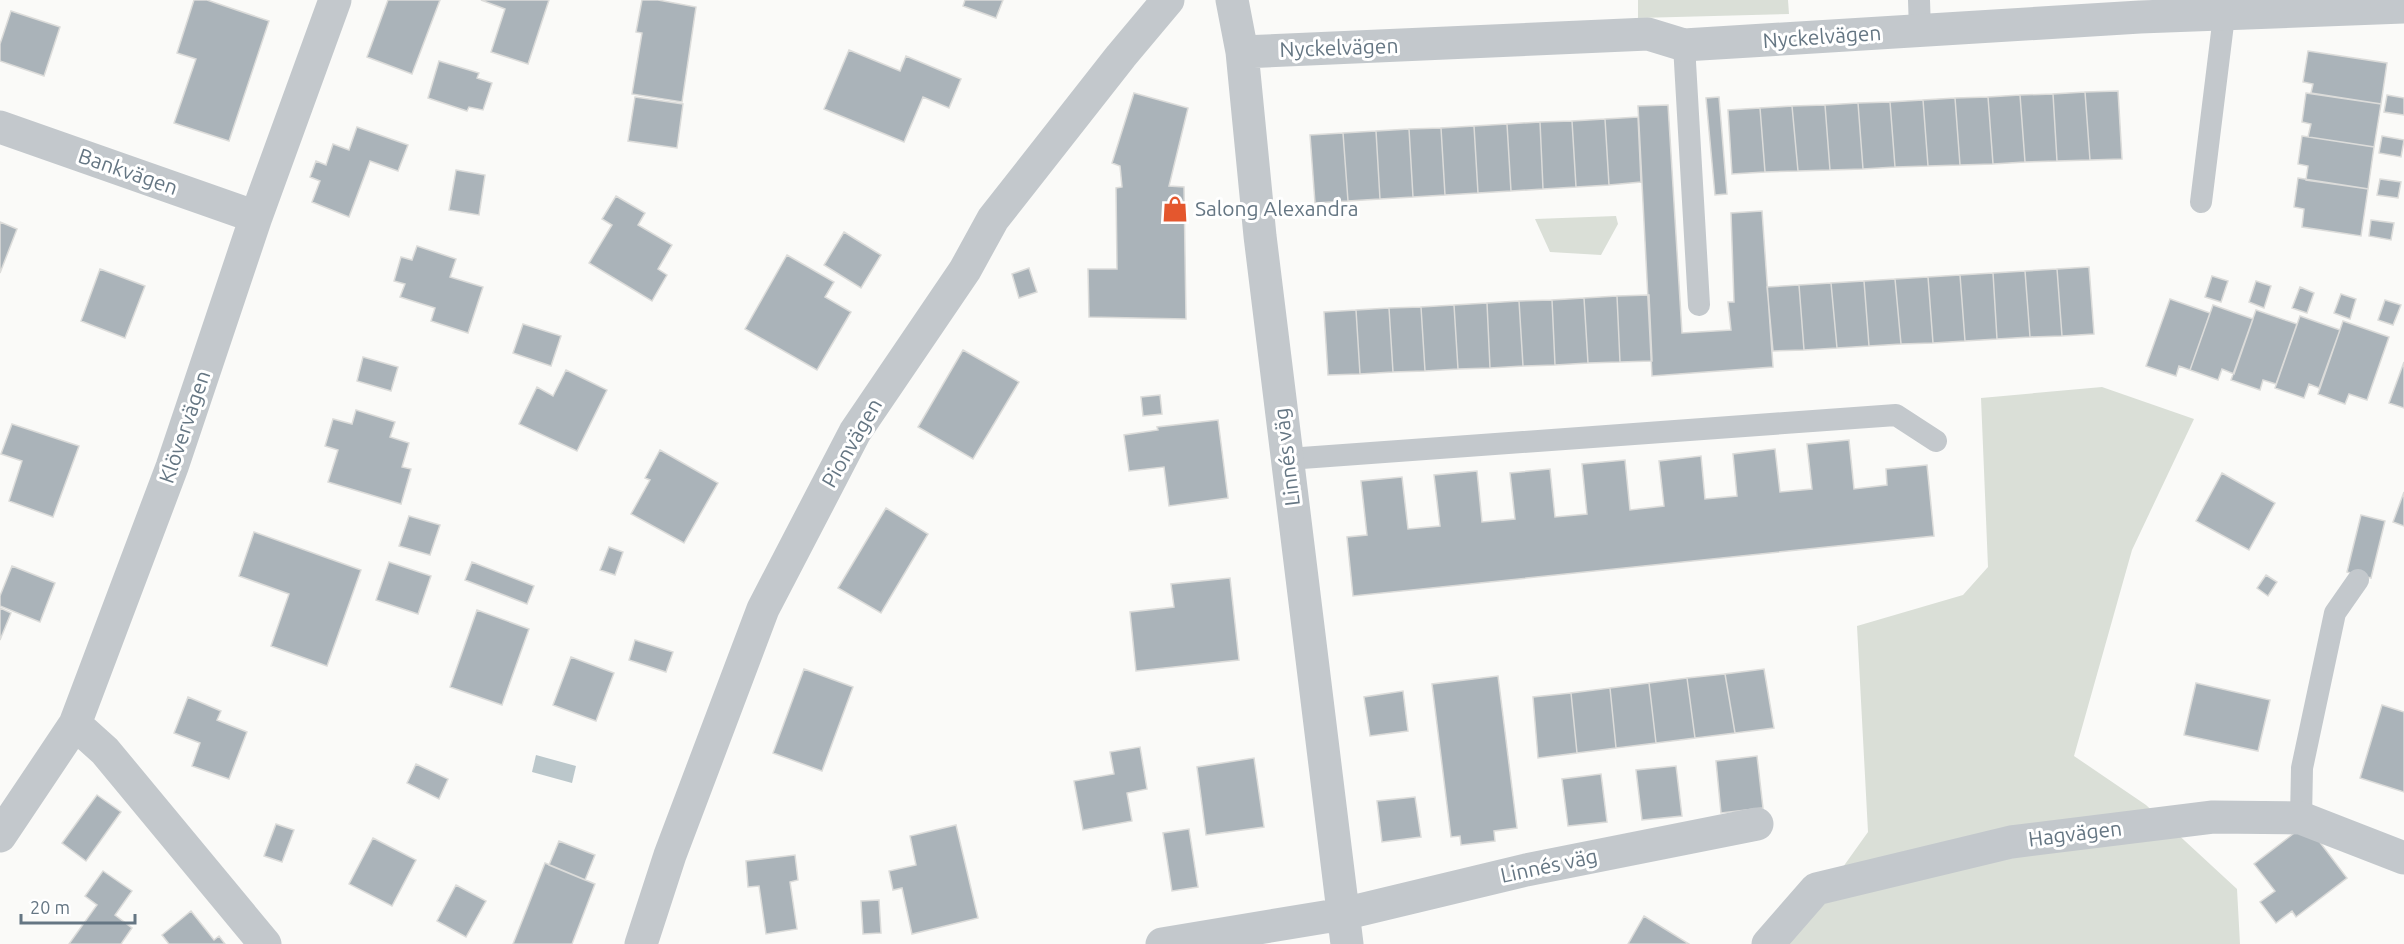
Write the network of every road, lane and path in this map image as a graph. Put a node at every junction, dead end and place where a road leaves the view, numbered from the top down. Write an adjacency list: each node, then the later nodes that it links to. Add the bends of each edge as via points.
1 (334, 0): 11 (street, Klövervägen)
2 (1168, 0): 23 (street, Pionvägen, via 993,219 965,270 855,432 763,609 670,855)
3 (1232, 0): 8 (street, Linnés väg)
4 (2404, 7): 5 (street, Nyckelvägen)
5 (2222, 8): 6 (street, Nyckelvägen, via 2140,17); 10 (lane)
6 (1919, 15): 7 (street, Nyckelvägen)
7 (1684, 45): 8 (street, Nyckelvägen, via 1648,34); 12 (lane)
8 (1242, 52): 14 (street, Linnés väg)
9 (0, 127): 11 (street, Bankvägen)
10 (2201, 202)
11 (256, 217): 16 (street, Klövervägen, via 172,467)
12 (1699, 306)
13 (1936, 441): 14 (lane, via 1896,415)
14 (1288, 459): 21 (street, Linnés väg)
15 (2358, 580): 17 (lane, via 2335,613 2302,768)
16 (75, 724): 19 (street, Klövervägen); 22 (street, via 105,751)
17 (2301, 818): 20 (street, Hagvägen); 25 (street, Hagvägen, via 2213,817 2011,842 1976,850 1816,889)
18 (1757, 824): 21 (street, Linnés väg, via 1526,870)
19 (0, 836)
20 (2404, 858)
21 (1345, 929): 24 (street)
22 (265, 944)
23 (641, 944)
24 (1162, 944)
25 (1768, 944)

